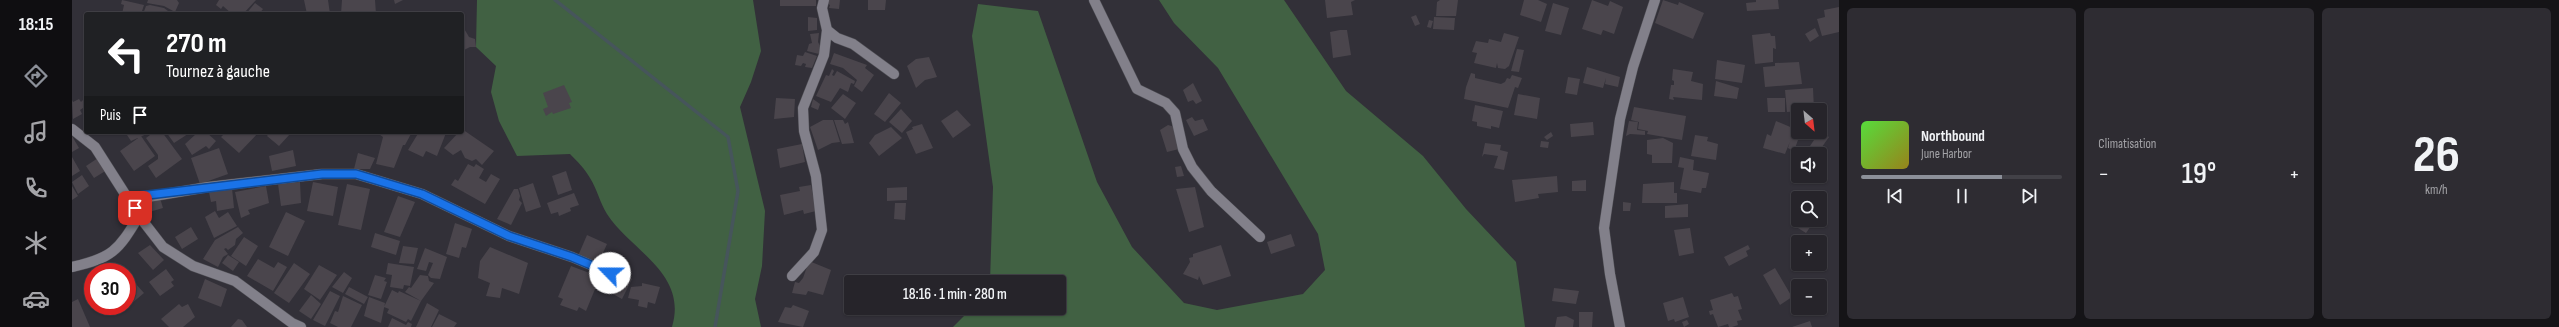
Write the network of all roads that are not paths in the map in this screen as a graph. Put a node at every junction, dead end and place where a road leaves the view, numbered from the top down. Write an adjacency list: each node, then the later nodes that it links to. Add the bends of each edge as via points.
1 (824, 0): 4 (street, via 822,8)
2 (1094, 0): 9 (street, via 1137,89 1166,103 1175,113 1183,149 1192,167 1211,191)
3 (1655, 0): 15 (street, via 1633,67 1620,119 1604,228)
4 (827, 30): 5 (street, via 837,38 853,44); 12 (street, via 824,55 803,108 804,131 818,189 822,230 814,252)
5 (894, 74)
6 (72, 129): 7 (street, via 95,147)
7 (130, 200): 8 (street); 11 (street, via 208,187 322,174 356,174 422,194 509,236)
8 (139, 216): 10 (street, via 122,245 109,256); 13 (street, via 163,247 192,266 235,281)
9 (1260, 237)
10 (72, 267)
11 (610, 273)
12 (792, 276)
13 (287, 325): 14 (street)
14 (301, 327)
15 (1620, 327)

